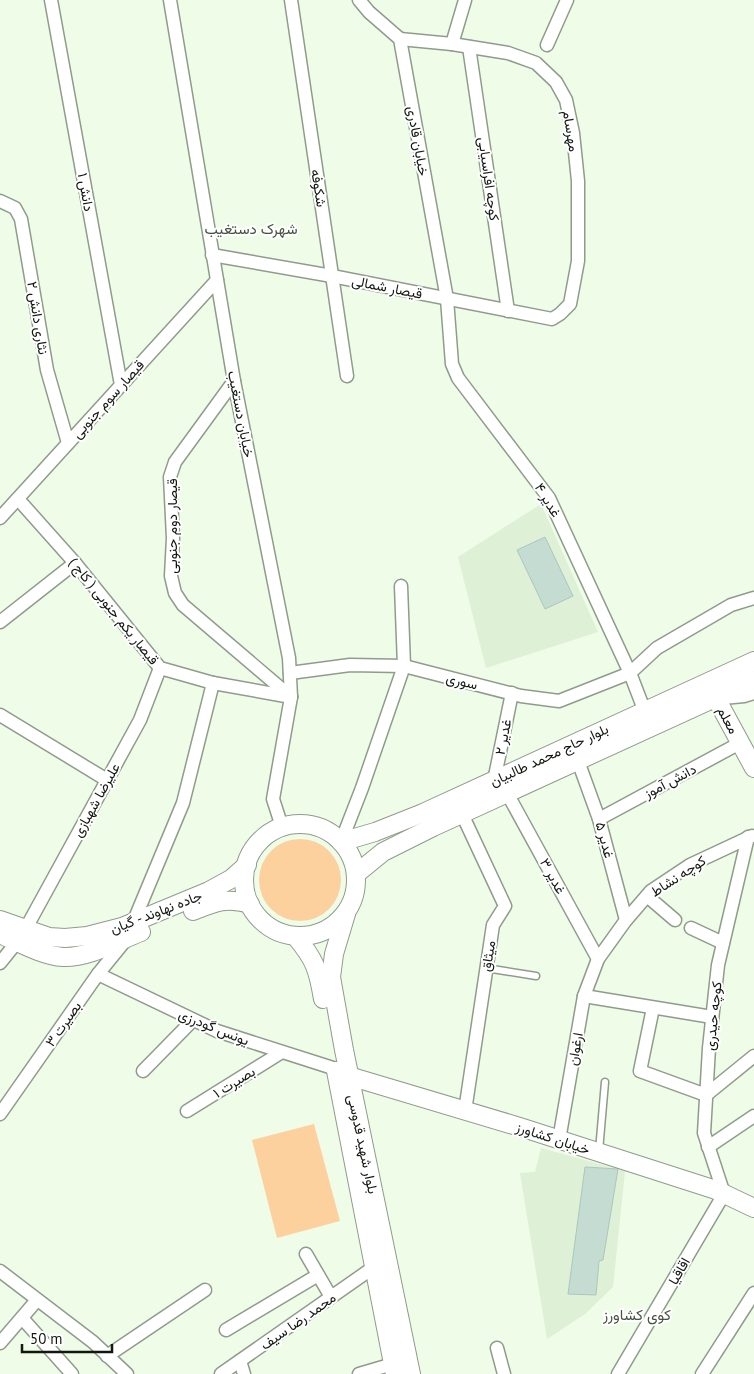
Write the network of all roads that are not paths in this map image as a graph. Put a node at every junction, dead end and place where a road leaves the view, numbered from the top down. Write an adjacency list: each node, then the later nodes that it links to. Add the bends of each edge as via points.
1 (51, 0): 20 (street, دانش ۱)
2 (170, 0): 12 (street, خیابان دستغیب)
3 (291, 0): 13 (street, شکوفه)
4 (359, 0): 7 (street, via 368,12)
5 (465, 0): 8 (street)
6 (567, 0): 9 (street)
7 (400, 38): 8 (street, مهرسام); 15 (street, خیابان قادری)
8 (452, 44): 10 (street, مهرسام)
9 (547, 44)
10 (469, 48): 16 (street, کوچه افراسیابی); 17 (street, مهرسام, via 508,53 536,62 556,82 566,100 578,181 578,262 570,304)
11 (0, 201): 21 (street, نثاری دانش ۲, via 15,208 22,219 47,370)
12 (212, 255): 13 (street, قیصار شمالی); 14 (street, خیابان دستغیب)
13 (332, 276): 15 (street, قیصار شمالی); 18 (street, شکوفه)
14 (217, 280): 19 (street, خیابان دستغیب); 20 (street, قیصار سوم جنوبی)
15 (446, 299): 16 (street, قیصار شمالی); 32 (street, غدیر ۴, via 452,364 458,378 549,498)
16 (508, 311): 17 (street, قیصار شمالی, via 552,319)
17 (560, 314)
18 (347, 376)
19 (234, 381): 31 (street, خیابان دستغیب); 37 (street, قیصار دوم جنوبی, via 175,462 170,477 171,576 175,593 183,605)
20 (121, 385): 21 (street, قیصار سوم جنوبی)
21 (68, 443): 22 (street, قیصار سوم جنوبی)
22 (18, 499): 23 (street, قیصار سوم جنوبی); 24 (street, قیصار یکم جنوبی ( کاج ))
23 (0, 518)
24 (75, 563): 27 (street); 30 (street, قیصار یکم جنوبی ( کاج ))
25 (401, 586): 29 (street)
26 (754, 598): 32 (street, via 731,605 657,648)
27 (0, 622)
28 (754, 661): 39 (main road, بلوار حاج محمد طالبیان)
29 (404, 666): 31 (street, سوری, via 350,665); 36 (street, سوری); 51 (street)
30 (160, 668): 34 (street, قیصار یکم جنوبی ( کاج )); 44 (street, علیرضا شهبازی, via 140,720)
31 (290, 673): 37 (street, خیابان دستغیب)
32 (630, 673): 36 (street, سوری, via 558,700); 39 (street, غدیر ۴)
33 (754, 680): 38 (main road, بلوار حاج محمد طالبیان)
34 (213, 683): 37 (street, قیصار یکم جنوبی ( کاج )); 61 (street, بصیرت ۳, via 183,803)
35 (754, 693): 38 (street)
36 (512, 694): 45 (street, غدیر ۲)
37 (291, 697): 49 (street, خیابان دستغیب, via 273,799)
38 (716, 698): 41 (main road, معلم); 42 (main road, بلوار حاج محمد طالبیان)
39 (646, 712): 45 (main road, بلوار حاج محمد طالبیان)
40 (0, 715): 44 (street)
41 (740, 743): 43 (main road, معلم); 48 (street, دانش آموز)
42 (578, 761): 46 (main road, بلوار حاج محمد طالبیان); 48 (street, غدیر ۵)
43 (754, 768)
44 (107, 780): 63 (street, علیرضا شهبازی)
45 (494, 781): 51 (main road, بلوار حاج محمد طالبیان, via 423,813)
46 (508, 793): 47 (main road, بلوار حاج محمد طالبیان); 66 (street, غدیر ۳)
47 (462, 814): 53 (main road, بلوار حاج محمد طالبیان, via 383,852); 68 (street, میثاق, via 505,906 493,925)
48 (599, 819): 58 (street, غدیر ۵)
49 (282, 827): 51 (main road, via 314,826); 52 (main road, via 258,843)
50 (751, 836): 54 (street, کوچه نشاط, via 690,866); 65 (street, کوچه حیدری)
51 (341, 842): 53 (main road, via 354,862)
52 (247, 865): 55 (main road, via 244,885); 61 (main road, جاده نهاوند - گیان, via 220,886)
53 (356, 874): 56 (main road, via 354,895)
54 (648, 896): 58 (street, کوچه نشاط); 59 (street)
55 (250, 904): 61 (main road, جاده نهاوند - گیان, via 222,900); 64 (main road, via 266,925)
56 (346, 914): 64 (main road, via 332,927 315,935); 78 (main road, بلوار شهید قدوسی, via 331,977)
57 (0, 920): 63 (main road, جاده نهاوند - گیان)
58 (626, 920): 66 (street, کوچه نشاط)
59 (675, 920)
60 (691, 928): 65 (street)
61 (131, 930): 63 (main road, جاده نهاوند - گیان, via 87,953 64,957 48,954); 69 (street, بصیرت ۳)
62 (0, 934): 63 (main road, جاده نهاوند - گیان)
63 (21, 936): 67 (street, علیرضا شهبازی)
64 (296, 937): 78 (main road, بلوار شهید قدوسی, via 316,966)
65 (723, 943): 73 (street, کوچه حیدری)
66 (598, 959): 71 (street, ارغوان)
67 (0, 963)
68 (486, 968): 70 (lane); 82 (street, میثاق)
69 (98, 974): 74 (street, یونس گودرزی); 83 (street, بصیرت ۳)
70 (536, 976)
71 (584, 996): 72 (street); 85 (street, ارغوان)
72 (652, 1008): 73 (street); 80 (street, via 640,1070)
73 (712, 1017): 80 (street, کوچه حیدری)
74 (193, 1020): 75 (street, یونس گودرزی, via 217,1032); 77 (street)
75 (282, 1052): 78 (street, یونس گودرزی); 81 (street, بصیرت ۱)
76 (754, 1056): 80 (street)
77 (143, 1071)
78 (342, 1072): 82 (main road, خیابان کشاورز); 91 (main road, بلوار شهید قدوسی); 111 (main road, بلوار شهید قدوسی)
79 (605, 1082): 87 (lane)
80 (706, 1095): 86 (street, کوچه حیدری, via 704,1133)
81 (186, 1111)
82 (465, 1111): 85 (main road, خیابان کشاورز)
83 (0, 1114)
84 (754, 1116): 86 (street)
85 (559, 1140): 87 (main road, خیابان کشاورز)
86 (708, 1146): 88 (street, کوچه حیدری)
87 (599, 1153): 88 (main road, خیابان کشاورز)
88 (724, 1194): 89 (main road, خیابان کشاورز); 113 (street, اقاقیا)
89 (754, 1208)
90 (306, 1254): 93 (street)
91 (374, 1267): 96 (street, محمد رضا سیف); 104 (main road, بلوار شهید قدوسی)
92 (0, 1271): 97 (street)
93 (318, 1275): 96 (street); 99 (street)
94 (205, 1290): 102 (street)
95 (754, 1293): 105 (street)
96 (331, 1298): 103 (street, محمد رضا سیف)
97 (37, 1300): 98 (street); 102 (street)
98 (22, 1318): 100 (street); 106 (street)
99 (226, 1330)
100 (0, 1343)
101 (497, 1348): 112 (street)
102 (107, 1356): 107 (street)
103 (240, 1361): 108 (street, محمد رضا سیف); 109 (street)
104 (394, 1369): 110 (street)
105 (704, 1373)
106 (72, 1374)
107 (128, 1374)
108 (221, 1374)
109 (244, 1374)
110 (359, 1374)
111 (411, 1374)
112 (504, 1374)
113 (618, 1374)

